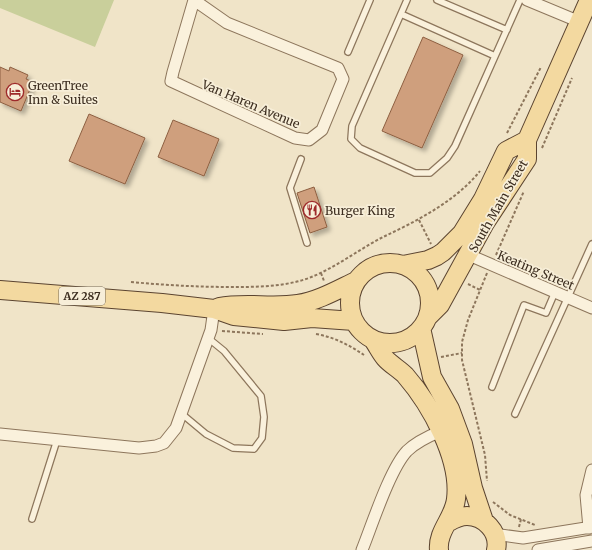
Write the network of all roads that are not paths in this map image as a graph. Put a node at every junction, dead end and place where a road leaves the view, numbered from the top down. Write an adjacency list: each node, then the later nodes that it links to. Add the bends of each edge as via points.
1 (194, 0): 1 (street, Van Haren Avenue, via 171,81 295,138 309,140 322,130 343,79 338,68 227,23)
2 (370, 0): 11 (lane)
3 (407, 0): 8 (lane)
4 (437, 0): 10 (lane)
5 (520, 0): 10 (lane)
6 (527, 0): 9 (street)
7 (589, 0): 9 (main road, South Main Street)
8 (401, 14): 12 (lane); 12 (lane, via 352,126 351,139 360,148 415,173 430,173 447,158 455,146)
9 (580, 22): 13 (main road, South Main Street)
10 (506, 30): 12 (lane)
11 (348, 52)
12 (495, 56)
13 (527, 140): 17 (main road, South Main Street, via 527,159 485,223); 18 (main road, via 506,151 471,221 457,238 443,252 428,260)
14 (301, 159): 15 (lane, via 290,188)
15 (307, 243)
16 (592, 244): 22 (lane)
17 (469, 255): 21 (street, Keating Street); 26 (main road, South Main Street, via 440,305)
18 (403, 265): 19 (main road, via 378,264); 26 (main road, via 416,274 426,286 429,296)
19 (356, 281): 23 (main road, AZ 287, via 299,304 235,304); 25 (main road, via 350,294 350,308)
20 (0, 290): 23 (main road, AZ 287)
21 (555, 292): 22 (street, Keating Street); 29 (lane, via 546,313 524,305)
22 (568, 298): 24 (street, Keating Street); 31 (lane)
23 (214, 308): 25 (main road, AZ 287, via 234,316 284,321 312,318); 27 (street)
24 (592, 308)
25 (354, 321): 28 (main road, via 362,332)
26 (425, 322): 28 (main road, via 411,337 399,342); 39 (main road, via 432,377 450,409 458,430 473,488)
27 (210, 334): 30 (street); 30 (lane, via 261,396 264,417 262,438 254,449 233,448 206,434)
28 (373, 340): 32 (main road, via 385,358 405,375)
29 (492, 387)
30 (182, 414): 34 (street, via 176,428 164,443 156,446 138,448)
31 (515, 414)
32 (441, 431): 37 (main road, via 455,477 456,500); 41 (street, via 406,452 392,476)
33 (0, 434): 34 (street)
34 (58, 440): 36 (lane)
35 (592, 470): 38 (street, via 586,496)
36 (32, 519)
37 (449, 522): 39 (main road, via 466,516 476,517); 42 (main road, via 442,530)
38 (590, 527): 39 (street, via 523,538)
39 (492, 535)
40 (592, 541): 43 (street)
41 (362, 550)
42 (439, 550)
43 (538, 550)

